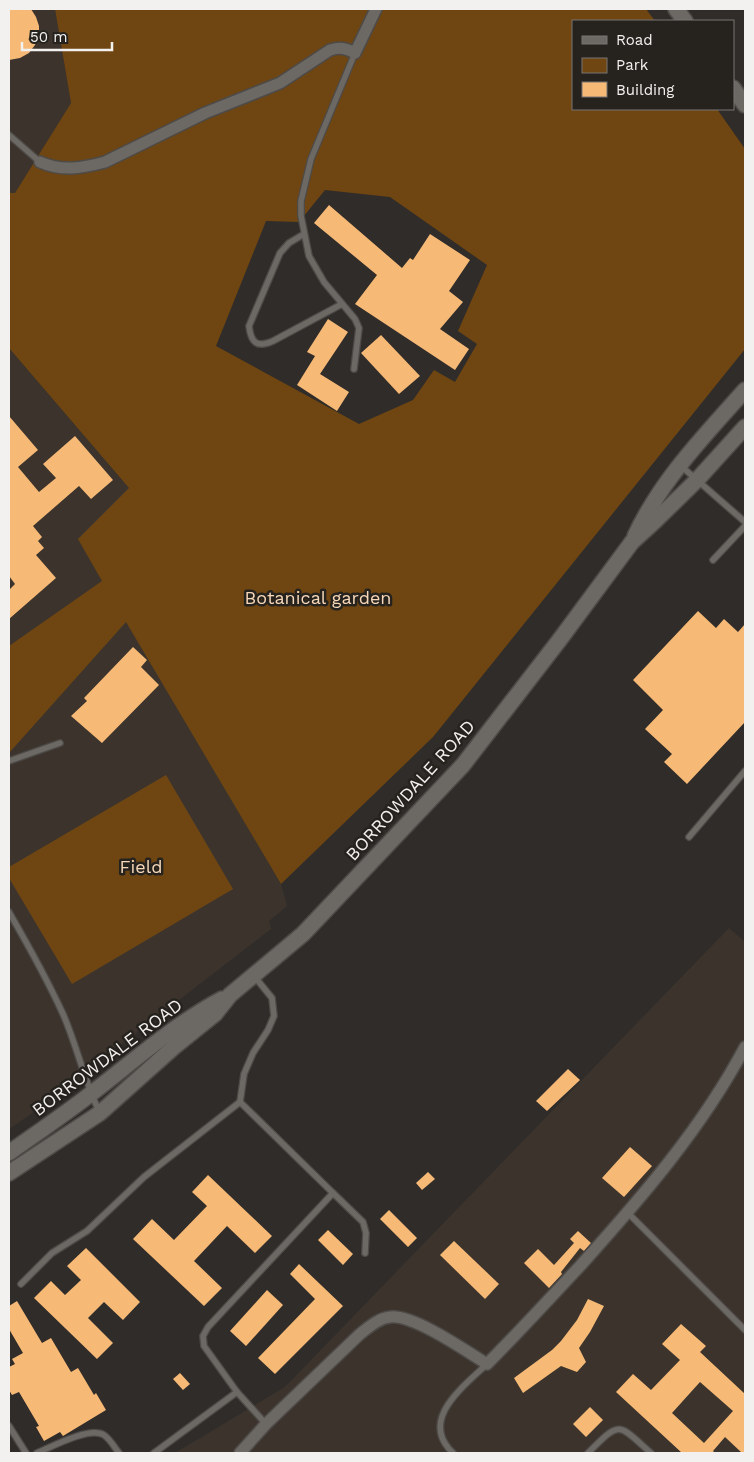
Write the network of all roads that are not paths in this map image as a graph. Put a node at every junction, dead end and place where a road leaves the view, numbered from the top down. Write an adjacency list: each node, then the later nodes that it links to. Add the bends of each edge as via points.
1 (376, 9): 4 (street)
2 (676, 9): 3 (main road)
3 (684, 20)
4 (356, 53): 8 (street, via 347,48 330,50 280,83 204,113 105,162 59,169); 9 (lane, via 306,177 301,201)
5 (734, 89): 6 (main road)
6 (745, 105)
7 (9, 135): 8 (lane)
8 (40, 162)
9 (304, 234): 10 (lane, via 316,270); 10 (lane, via 288,243 280,253 249,326 250,336 254,342 263,345)
10 (342, 304): 11 (lane, via 359,328)
11 (354, 369)
12 (745, 390): 14 (main road, BORROWDALE ROAD)
13 (745, 427): 15 (main road, BORROWDALE ROAD)
14 (679, 465): 15 (lane); 18 (main road, BORROWDALE ROAD, via 644,515)
15 (697, 480): 16 (lane); 18 (main road, BORROWDALE ROAD)
16 (745, 522)
17 (745, 526): 19 (lane)
18 (632, 542): 25 (main road, BORROWDALE ROAD, via 462,765 303,934)
19 (713, 560)
20 (60, 743): 21 (lane)
21 (9, 761)
22 (745, 771): 23 (lane)
23 (689, 837)
24 (9, 912): 28 (lane, via 63,1015)
25 (254, 976): 26 (main road, BORROWDALE ROAD); 29 (lane, via 272,998 274,1016 244,1074)
26 (230, 995): 28 (main road, BORROWDALE ROAD, via 176,1028); 30 (main road, BORROWDALE ROAD, via 215,1014)
27 (745, 1047): 34 (street, via 728,1080 691,1135)
28 (91, 1094): 30 (lane); 31 (main road, BORROWDALE ROAD)
29 (240, 1102): 33 (lane); 36 (lane, via 144,1176 87,1231 52,1253)
30 (100, 1113): 32 (main road, BORROWDALE ROAD)
31 (9, 1153)
32 (9, 1173)
33 (333, 1194): 35 (lane, via 363,1222); 39 (lane, via 208,1326 203,1336 204,1346)
34 (628, 1213): 37 (lane); 38 (street)
35 (365, 1253)
36 (21, 1284)
37 (745, 1330)
38 (487, 1364): 40 (street, via 407,1318 390,1317 360,1334); 47 (lane, via 442,1412 440,1433 446,1447)
39 (237, 1392): 40 (lane); 45 (lane)
40 (266, 1424): 46 (street)
41 (9, 1426): 42 (lane)
42 (26, 1453)
43 (37, 1453): 44 (lane, via 88,1432 105,1436)
44 (119, 1453)
45 (154, 1453)
46 (240, 1453)
47 (453, 1453)
48 (588, 1453): 49 (lane, via 610,1432 622,1429)
49 (651, 1453)

